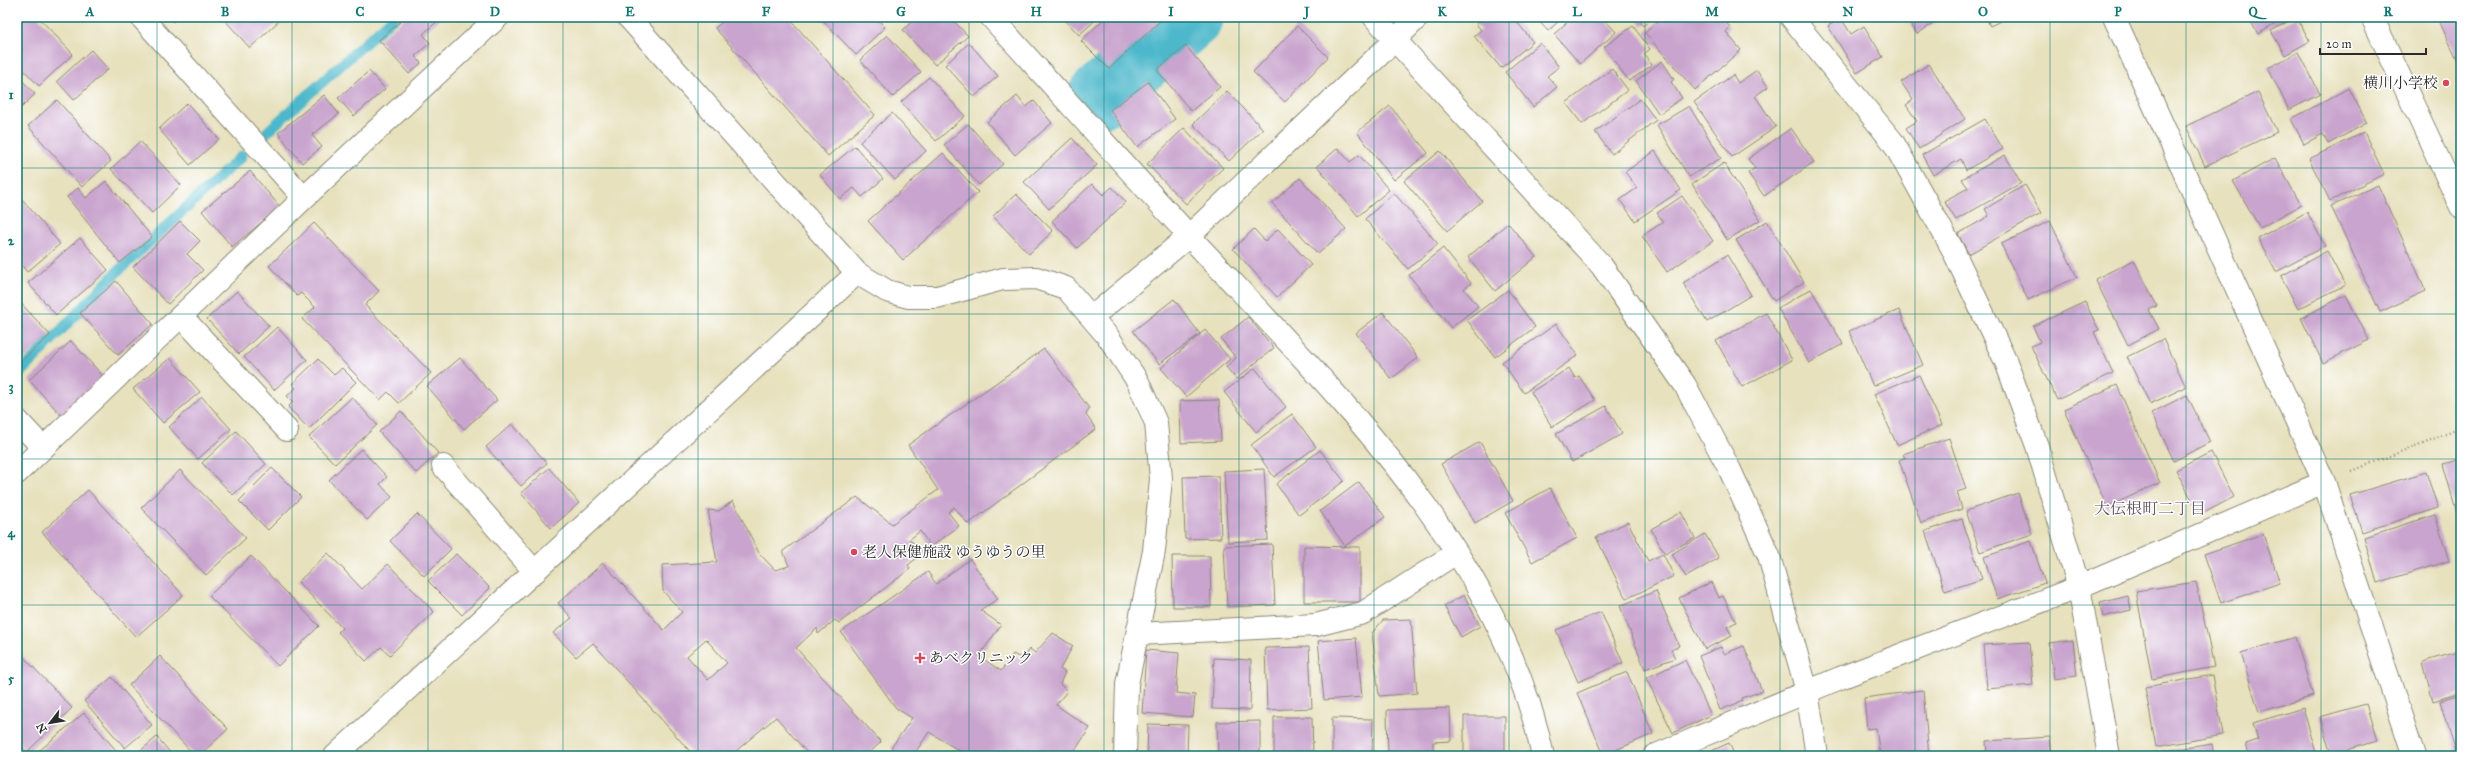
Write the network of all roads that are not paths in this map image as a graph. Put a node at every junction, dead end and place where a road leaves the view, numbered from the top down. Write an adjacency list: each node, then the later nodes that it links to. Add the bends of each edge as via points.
1 (141, 17): 11 (street)
2 (498, 17): 11 (street)
3 (628, 17): 14 (street)
4 (991, 17): 13 (street)
5 (1374, 17): 10 (street)
6 (1418, 17): 10 (street)
7 (2114, 17): 22 (street)
8 (2372, 17): 12 (street)
9 (1797, 19): 25 (street, via 1893,142 1952,248 2006,362 2038,446)
10 (1394, 40): 13 (street); 27 (street, via 1601,265 1685,385 1730,470 1769,556)
11 (304, 198): 15 (street)
12 (2461, 207)
13 (1190, 235): 16 (street); 23 (street, via 1328,384 1427,505)
14 (857, 273): 16 (street, via 887,291 908,297 937,297 1003,280 1036,278 1066,288); 24 (street)
15 (180, 316): 18 (street); 19 (street)
16 (1092, 316): 26 (street, via 1138,382 1156,423 1161,479 1154,551)
17 (17, 420): 19 (street)
18 (287, 430)
19 (42, 448): 21 (street)
20 (443, 466): 24 (street)
21 (17, 473)
22 (2324, 482): 25 (street); 34 (street)
23 (1456, 553): 26 (street, via 1363,613 1316,625); 30 (street, via 1494,617 1536,724)
24 (535, 572): 28 (street)
25 (2078, 587): 27 (street); 33 (street)
26 (1137, 634): 29 (street, via 1127,684)
27 (1806, 691): 31 (street); 32 (street)
28 (335, 756)
29 (1125, 756)
30 (1543, 756)
31 (1654, 756)
32 (1817, 756)
33 (2109, 756)
34 (2414, 756)

